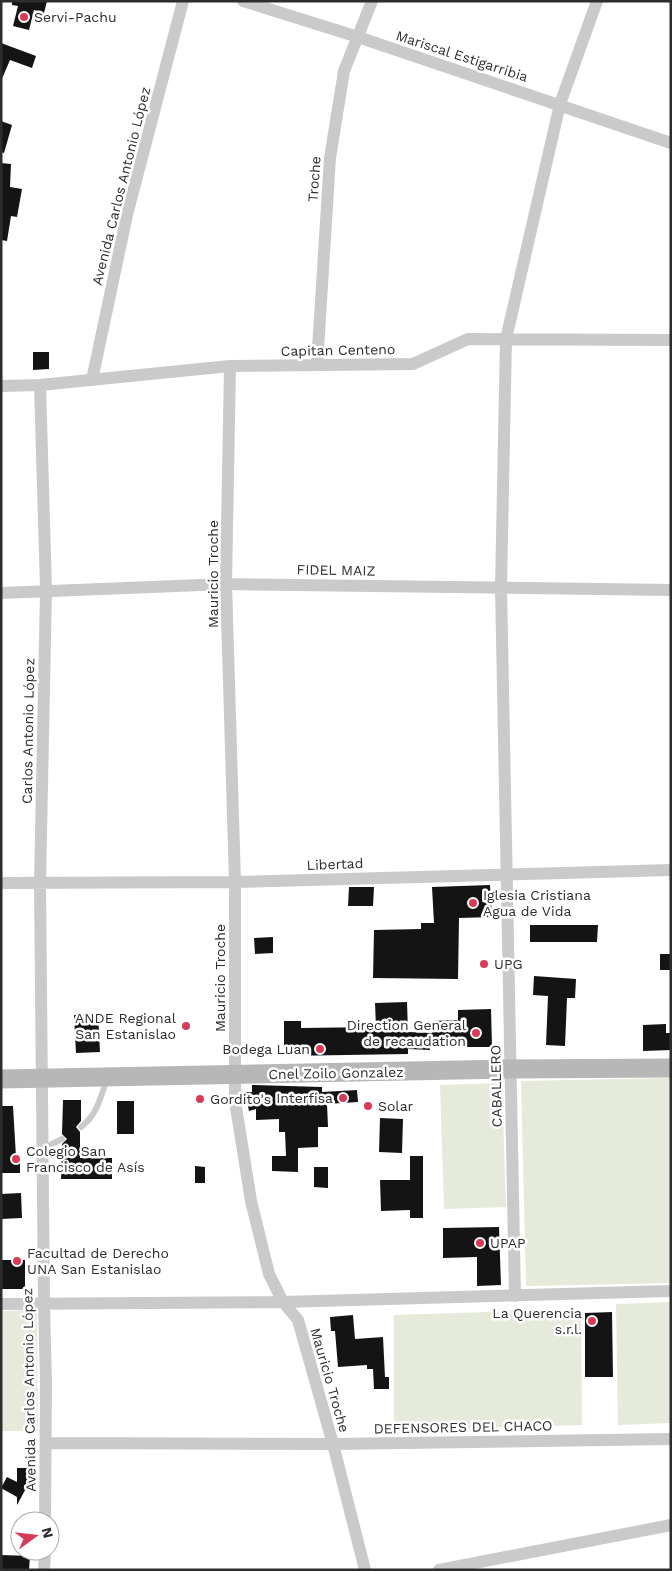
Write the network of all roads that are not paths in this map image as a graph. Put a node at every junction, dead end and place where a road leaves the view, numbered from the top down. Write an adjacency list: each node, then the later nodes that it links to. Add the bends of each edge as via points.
1 (183, 1): 12 (street, Avenida Carlos Antonio López, via 127,214)
2 (243, 1): 5 (street, Mariscal Estigarribia)
3 (372, 1): 5 (street, Troche)
4 (597, 1): 6 (street, CABALLERO)
5 (358, 37): 6 (street, Mariscal Estigarribia); 10 (street, Troche, via 344,71 330,158)
6 (560, 104): 7 (street, Mariscal Estigarribia); 8 (street, CABALLERO)
7 (671, 143)
8 (506, 339): 9 (street, Capitan Centeno); 10 (street, Capitan Centeno, via 468,339 413,364); 16 (street, CABALLERO)
9 (671, 340)
10 (317, 365): 11 (street, Capitan Centeno)
11 (230, 366): 12 (street, Capitan Centeno); 15 (street, Mauricio Troche)
12 (92, 380): 13 (street, Capitan Centeno)
13 (40, 385): 14 (street, Capitan Centeno); 17 (street, Carlos Antonio López)
14 (1, 386)
15 (226, 584): 16 (street, FIDEL MAIZ); 17 (street, FIDEL MAIZ); 22 (street, Mauricio Troche)
16 (501, 588): 18 (street, FIDEL MAIZ); 21 (street, CABALLERO)
17 (46, 590): 19 (street, FIDEL MAIZ); 24 (street, Carlos Antonio López)
18 (671, 590)
19 (1, 593)
20 (671, 870): 21 (street, Libertad)
21 (507, 875): 22 (street, Libertad); 26 (street, CABALLERO)
22 (235, 882): 24 (street, Libertad); 27 (street, Mauricio Troche)
23 (1, 883): 24 (street, Libertad)
24 (40, 884): 29 (street, Carlos Antonio López)
25 (671, 1068): 26 (main road, Cnel Zoilo Gonzalez)
26 (511, 1069): 27 (main road, Cnel Zoilo Gonzalez); 35 (street, CABALLERO)
27 (235, 1075): 28 (main road, Cnel Zoilo Gonzalez); 36 (street, Mauricio Troche, via 235,1101 251,1201 269,1274)
28 (107, 1077): 29 (main road, Cnel Zoilo Gonzalez); 31 (lane, via 97,1109)
29 (42, 1078): 30 (main road, Cnel Zoilo Gonzalez); 33 (street, Avenida Carlos Antonio López)
30 (1, 1079)
31 (80, 1127)
32 (62, 1139): 33 (lane)
33 (42, 1149): 38 (street, Avenida Carlos Antonio López)
34 (671, 1291): 35 (street)
35 (515, 1296): 36 (street)
36 (283, 1302): 38 (street); 41 (street, Mauricio Troche, via 298,1320)
37 (1, 1304): 38 (street)
38 (44, 1304): 40 (street, Avenida Carlos Antonio López)
39 (671, 1439): 41 (street, DEFENSORES DEL CHACO)
40 (46, 1443): 41 (street, DEFENSORES DEL CHACO); 42 (street, Avenida Carlos Antonio López)
41 (333, 1444): 44 (street, Mauricio Troche)
42 (45, 1511)
43 (671, 1524): 45 (street)
44 (365, 1570)
45 (439, 1570)

